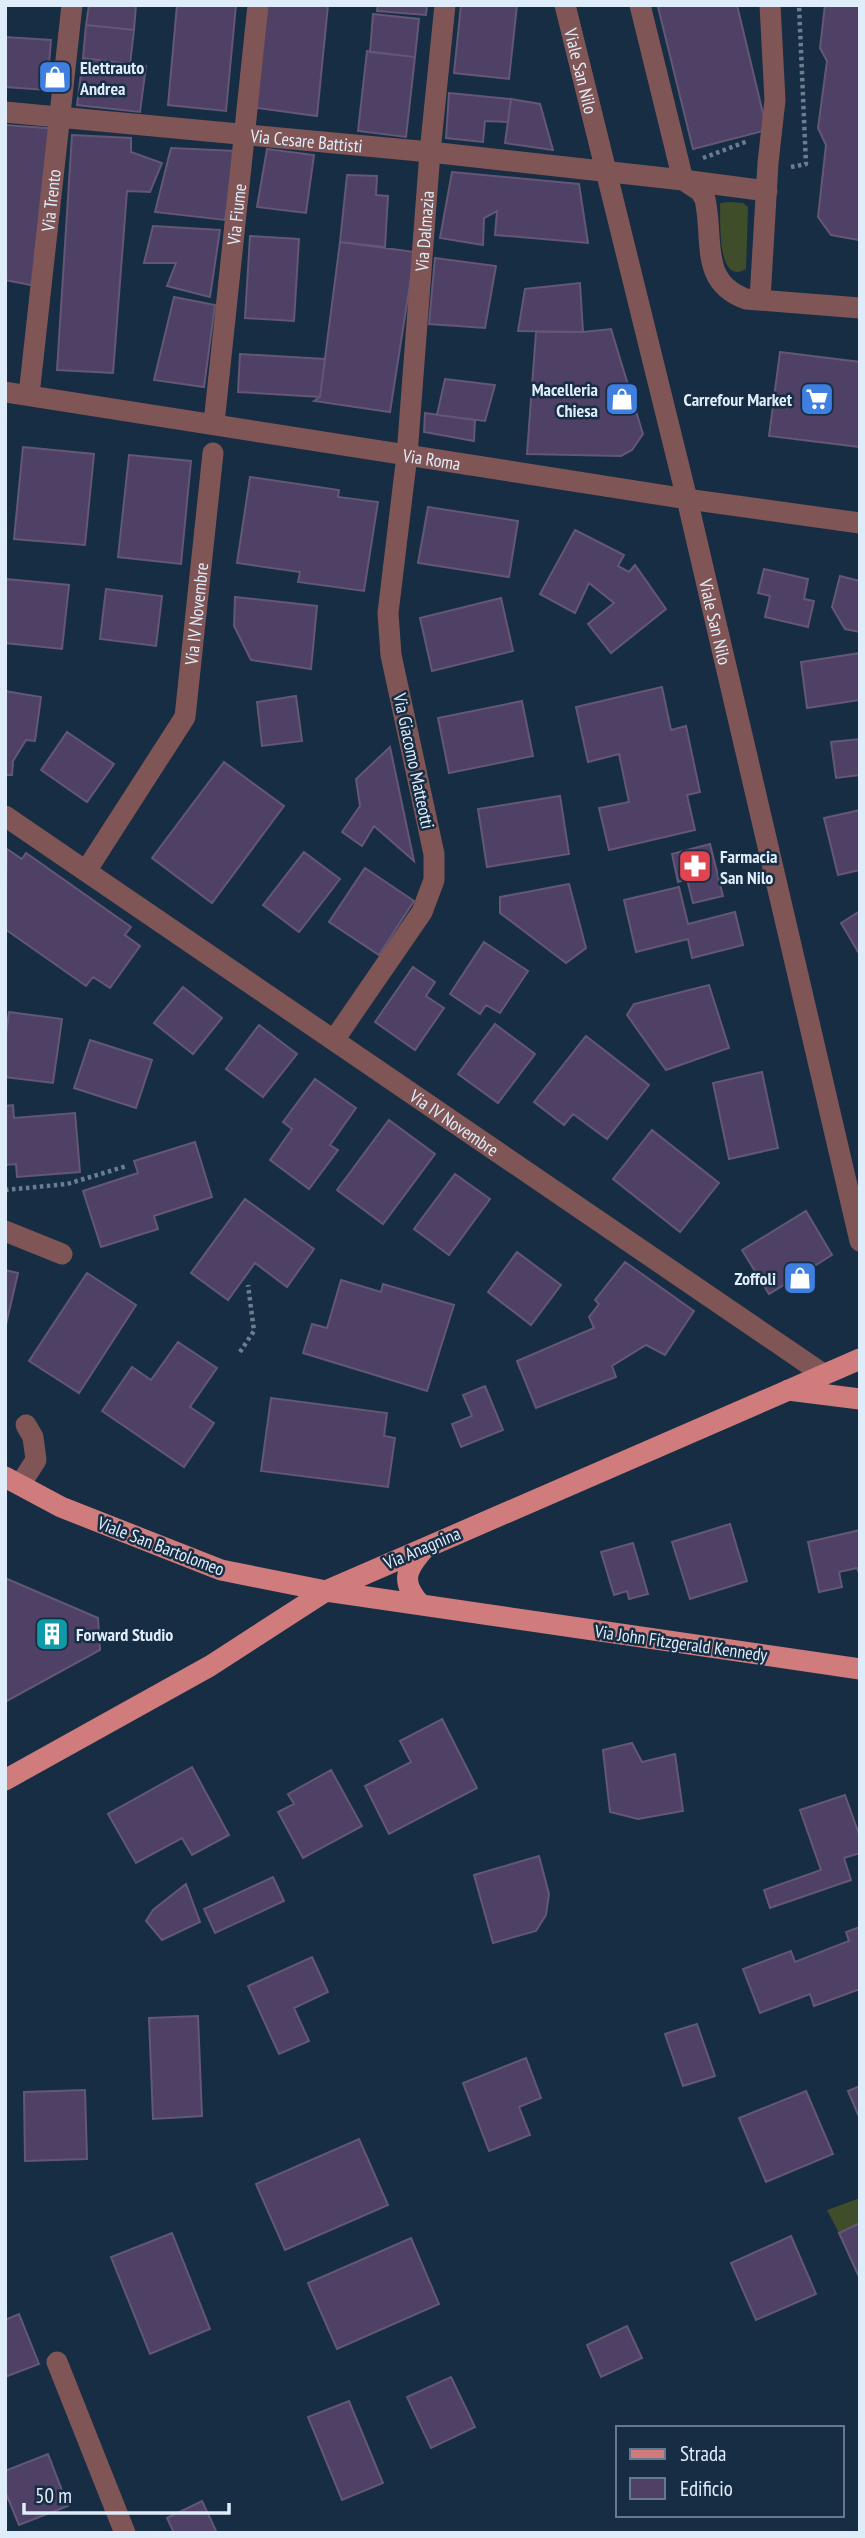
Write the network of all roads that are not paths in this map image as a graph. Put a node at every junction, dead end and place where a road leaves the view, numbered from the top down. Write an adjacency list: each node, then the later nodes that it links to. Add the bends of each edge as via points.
1 (72, 5): 8 (street, Via Trento)
2 (258, 5): 9 (street, Via Fiume)
3 (445, 5): 10 (street, Via Dalmazia)
4 (565, 5): 11 (street, Viale San Nilo)
5 (640, 5): 12 (street)
6 (770, 5): 13 (street, via 775,100)
7 (5, 112): 8 (street, Via Cesare Battisti)
8 (60, 117): 9 (street, Via Cesare Battisti); 17 (street, Via Trento)
9 (244, 135): 10 (street, Via Cesare Battisti); 18 (street, Via Fiume)
10 (429, 152): 11 (street, Via Cesare Battisti); 20 (street, Via Dalmazia)
11 (606, 170): 12 (street, Via Cesare Battisti); 21 (street, Viale San Nilo)
12 (682, 173): 13 (street, Via Cesare Battisti); 14 (street, via 705,199 715,274 722,286 746,299)
13 (766, 191): 14 (street)
14 (760, 299): 15 (street)
15 (860, 308)
16 (5, 392): 17 (street, Via Roma)
17 (29, 395): 18 (street, Via Roma)
18 (214, 423): 20 (street, Via Roma)
19 (214, 453): 24 (street, Via IV Novembre, via 185,717)
20 (407, 455): 21 (street, Via Roma); 25 (street, Via Giacomo Matteotti, via 390,588 389,635 432,842 434,880 422,912)
21 (687, 499): 22 (street, Via Roma); 27 (street, Viale San Nilo)
22 (860, 523)
23 (5, 816): 24 (street, Via IV Novembre)
24 (86, 871): 25 (street, Via IV Novembre)
25 (334, 1040): 30 (street, Via IV Novembre)
26 (5, 1231): 28 (street)
27 (860, 1241)
28 (62, 1254)
29 (860, 1359): 30 (main road, Via Anagnina)
30 (823, 1374): 31 (main road, Via Anagnina)
31 (786, 1390): 32 (main road); 35 (main road, Via Anagnina)
32 (860, 1399)
33 (26, 1425): 34 (street, via 36,1460)
34 (13, 1481): 36 (main road, Viale San Bartolomeo, via 61,1507 221,1570)
35 (425, 1547): 36 (main road, Via Anagnina); 37 (main road, via 409,1567 407,1578)
36 (326, 1591): 37 (main road, Viale San Bartolomeo); 39 (main road, Via Anagnina, via 210,1666)
37 (420, 1604): 38 (main road, Via John Fitzgerald Kennedy)
38 (860, 1669)
39 (5, 1780)
40 (57, 2362): 41 (street)
41 (125, 2533)

